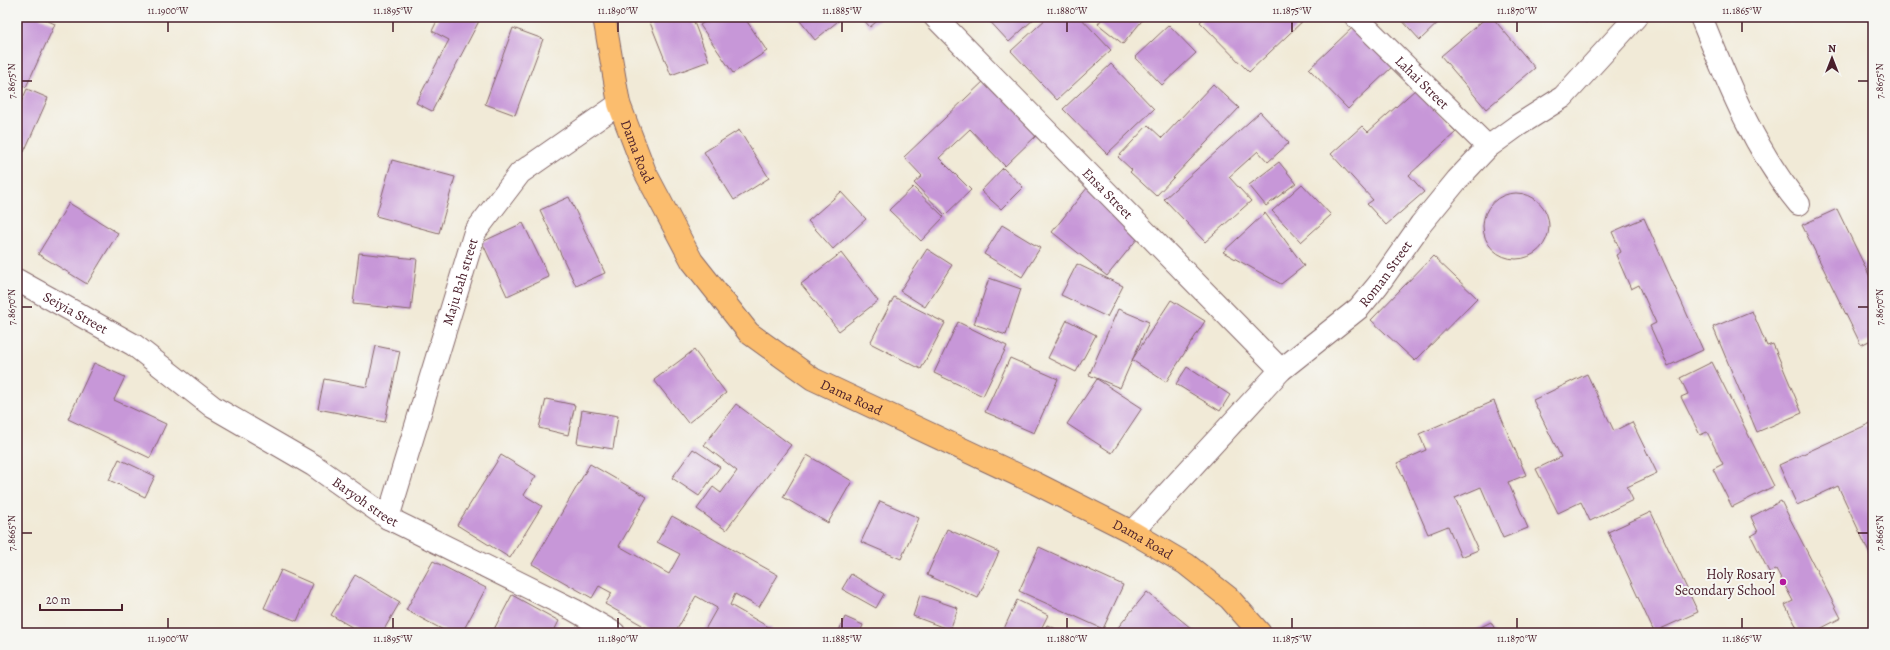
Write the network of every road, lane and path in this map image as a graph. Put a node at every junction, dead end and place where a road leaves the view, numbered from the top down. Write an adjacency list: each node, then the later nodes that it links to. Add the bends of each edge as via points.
1 (604, 17): 6 (highway, Dama Road)
2 (935, 17): 11 (street, Ensa Street)
3 (1356, 17): 7 (street, Lahai Street)
4 (1636, 17): 7 (street, Roman Street, via 1563,97)
5 (1701, 17): 8 (street, via 1751,130 1781,182)
6 (619, 104): 12 (street, Maju Bah street, via 520,173 475,232); 13 (highway, Dama Road, via 645,172 692,261 749,333 813,379 1035,483)
7 (1488, 147): 11 (street, Roman Street, via 1421,224 1359,308)
8 (1799, 204)
9 (17, 280): 10 (street, Seiyia Street)
10 (134, 345): 12 (street, Baryoh street, via 213,407 313,465)
11 (1281, 370): 13 (street, Roman Street)
12 (388, 518): 15 (street, Baryoh street, via 574,610)
13 (1132, 532): 14 (highway, Dama Road, via 1186,564 1229,598)
14 (1253, 630)
15 (614, 633)

